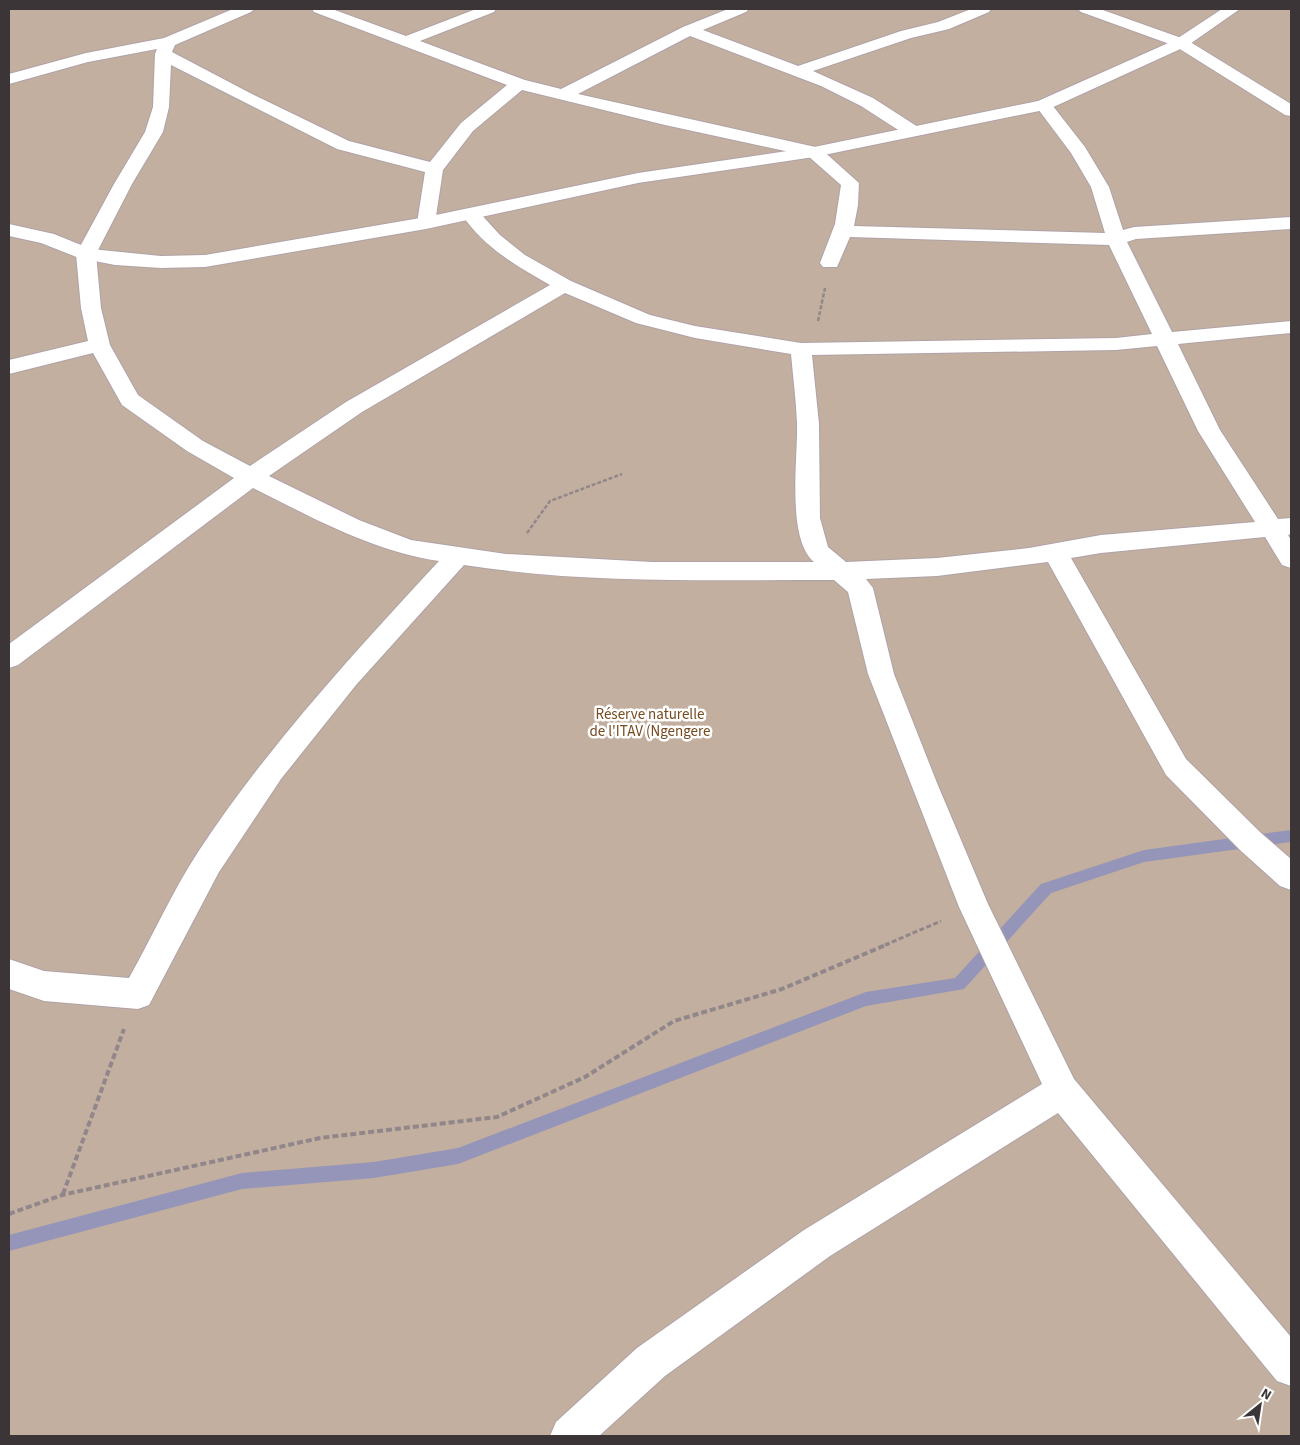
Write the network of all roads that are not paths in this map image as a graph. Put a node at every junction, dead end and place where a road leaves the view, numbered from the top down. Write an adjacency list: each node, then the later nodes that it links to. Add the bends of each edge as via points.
1 (246, 9): 11 (street)
2 (319, 9): 9 (street)
3 (489, 9): 9 (street)
4 (984, 9): 12 (street, via 943,26 907,34)
5 (1086, 9): 10 (street)
6 (1232, 9): 10 (street)
7 (727, 11): 8 (street)
8 (689, 30): 12 (street); 15 (street)
9 (407, 41): 14 (street)
10 (1181, 44): 16 (street); 17 (street)
11 (165, 48): 13 (street, via 86,58); 20 (street, via 244,97 343,145); 27 (street, via 160,107 154,132)
12 (798, 71): 18 (street, via 867,102)
13 (9, 80)
14 (519, 84): 15 (street); 20 (street, via 467,127)
15 (561, 96): 19 (street)
16 (1043, 105): 18 (street); 26 (street, via 1079,151 1100,187)
17 (1291, 112)
18 (912, 131): 19 (street)
19 (814, 152): 21 (street, via 638,178); 25 (street, via 850,183 851,203)
20 (434, 169): 22 (street)
21 (471, 215): 22 (street); 29 (street, via 518,259)
22 (426, 223): 27 (street, via 204,261 161,262)
23 (1291, 223): 26 (street, via 1134,233)
24 (9, 230): 27 (street, via 47,238)
25 (843, 231): 26 (street); 28 (street)
26 (1116, 239): 31 (street)
27 (86, 254): 32 (street, via 91,308)
28 (830, 263)
29 (564, 286): 33 (street, via 643,319 695,332); 35 (street, via 354,407)
30 (1291, 327): 31 (street)
31 (1165, 340): 33 (street, via 975,348); 36 (street, via 1209,430)
32 (99, 345): 34 (street); 35 (street, via 130,400 195,446)
33 (801, 349): 40 (street, via 808,424 808,518 817,551)
34 (9, 367)
35 (251, 477): 38 (street, via 350,526 408,548); 41 (street)
36 (1282, 527): 37 (street, via 1101,544); 39 (street)
37 (1055, 552): 40 (street, via 937,567); 42 (street, via 1176,767)
38 (459, 555): 40 (street, via 506,562 652,571); 43 (street, via 347,678 271,771 208,863 138,994 44,986)
39 (1291, 559)
40 (840, 571): 44 (street, via 860,588 881,674 974,907)
41 (9, 658)
42 (1291, 877)
43 (9, 974)
44 (1062, 1091): 45 (street); 46 (street, via 817,1243 651,1362)
45 (1291, 1367)
46 (570, 1436)

